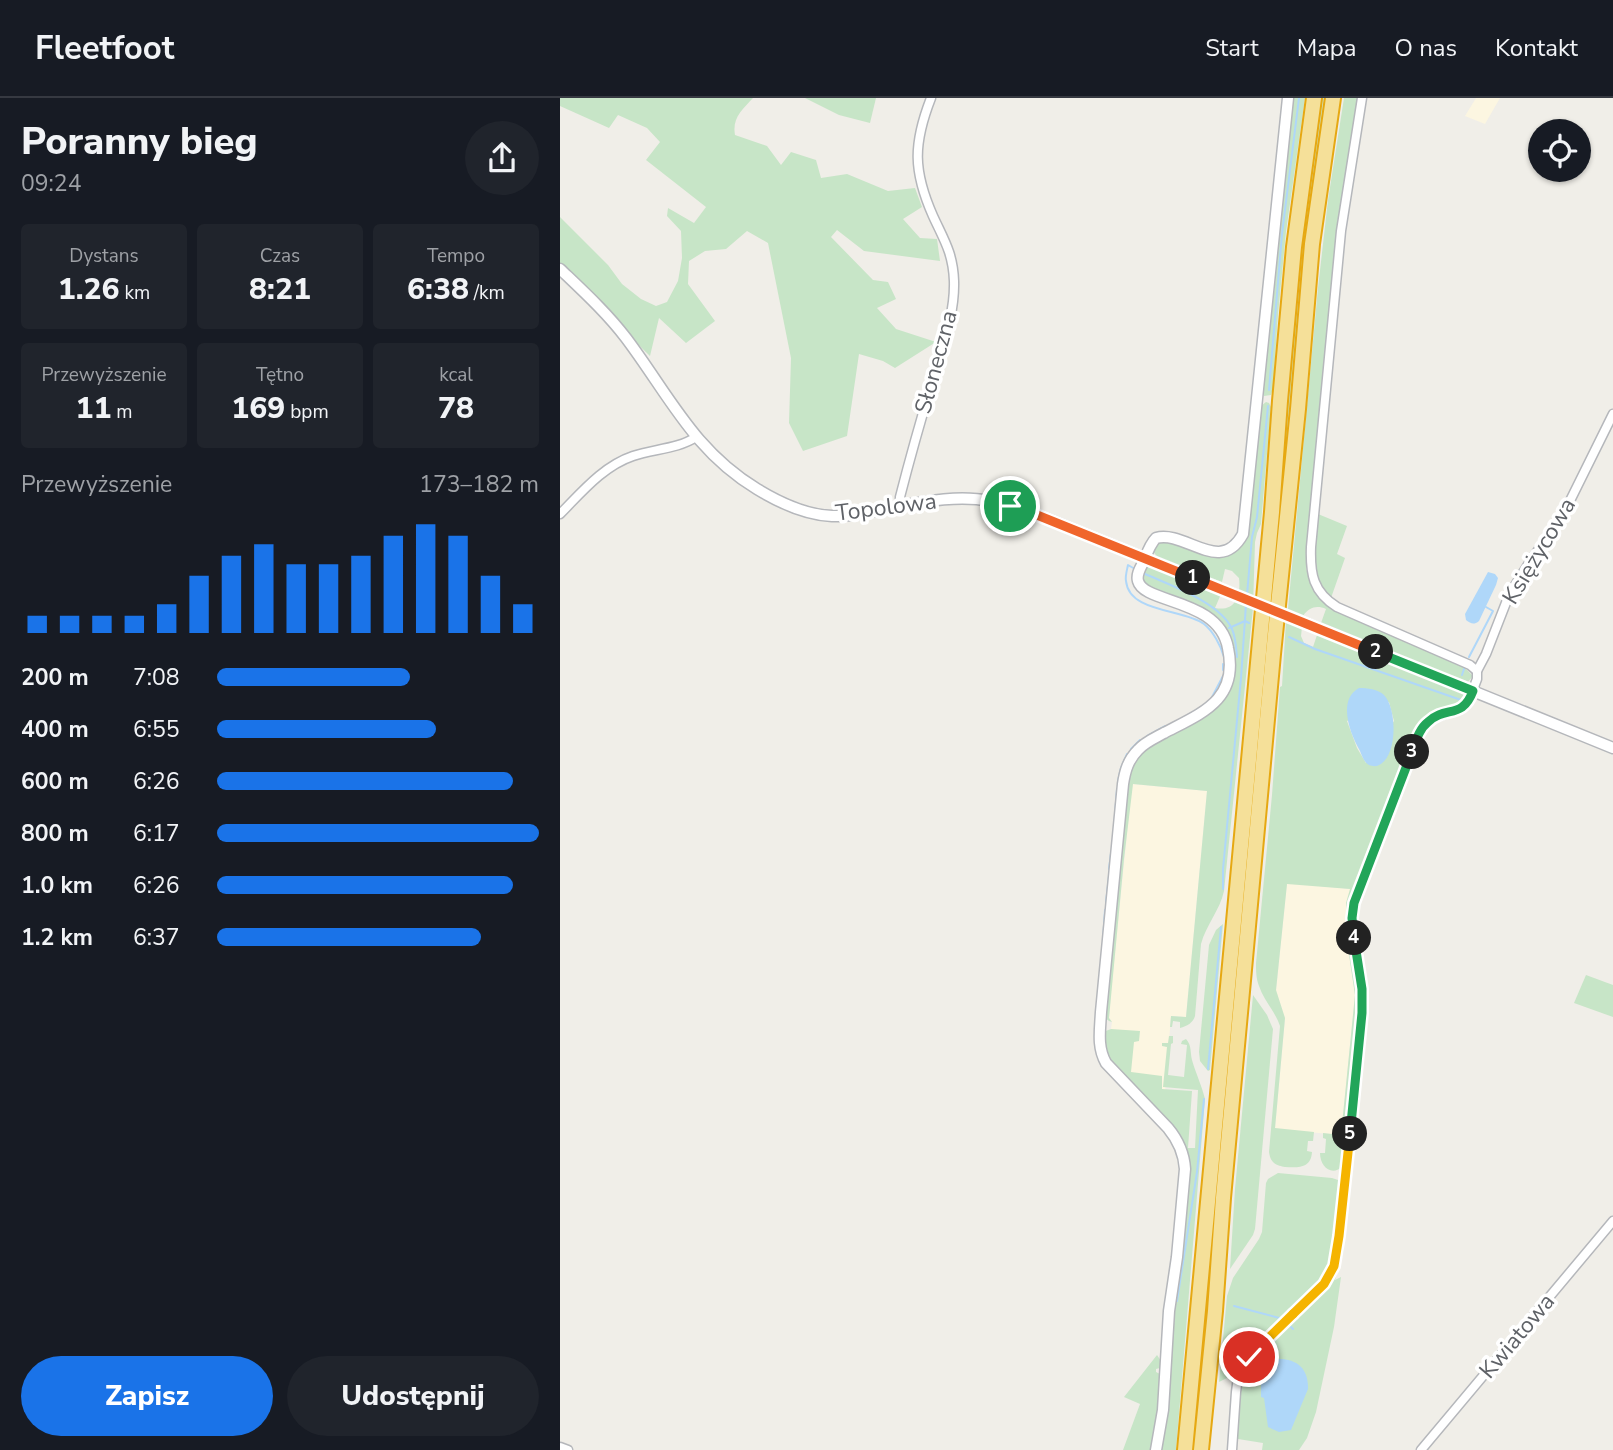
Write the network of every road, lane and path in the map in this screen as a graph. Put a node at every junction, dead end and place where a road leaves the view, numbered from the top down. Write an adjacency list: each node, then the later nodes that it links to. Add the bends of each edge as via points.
1 (931, 98): 9 (street, Słoneczna, via 919,137 917,164 933,216 949,248 953,303)
2 (1288, 98): 11 (street, via 1244,531 1234,546 1218,552 1159,537)
3 (1314, 98): 19 (highway, via 1293,260)
4 (1333, 98): 20 (highway, via 1312,244)
5 (1362, 98): 12 (street, via 1339,249 1312,576 1321,594 1337,607)
6 (560, 269): 8 (street, Topolowa, via 616,326)
7 (1613, 414): 12 (street, Księżycowa, via 1562,517 1509,595)
8 (696, 437): 9 (street, Topolowa, via 741,479 796,509 831,516); 10 (street, via 615,464)
9 (900, 506): 11 (street, Topolowa, via 952,499 989,501)
10 (560, 514)
11 (1145, 558): 13 (street, Topolowa, bridge); 18 (street, via 1138,575 1140,586 1210,618 1222,631 1229,659 1227,680 1214,704 1144,744 1127,767 1101,1012 1103,1058 1172,1132 1185,1163)
12 (1477, 671): 13 (street, Księżycowa)
13 (1473, 691): 14 (street); 21 (street, via 1464,707 1433,718 1420,731 1354,903 1362,1013 1336,1258 1324,1284 1241,1368)
14 (1613, 747)
15 (1613, 1221): 22 (street, Kwiatowa)
16 (560, 1447): 17 (street)
17 (568, 1450)
18 (1157, 1450)
19 (1185, 1450)
20 (1201, 1450)
21 (1232, 1450)
22 (1421, 1450)

